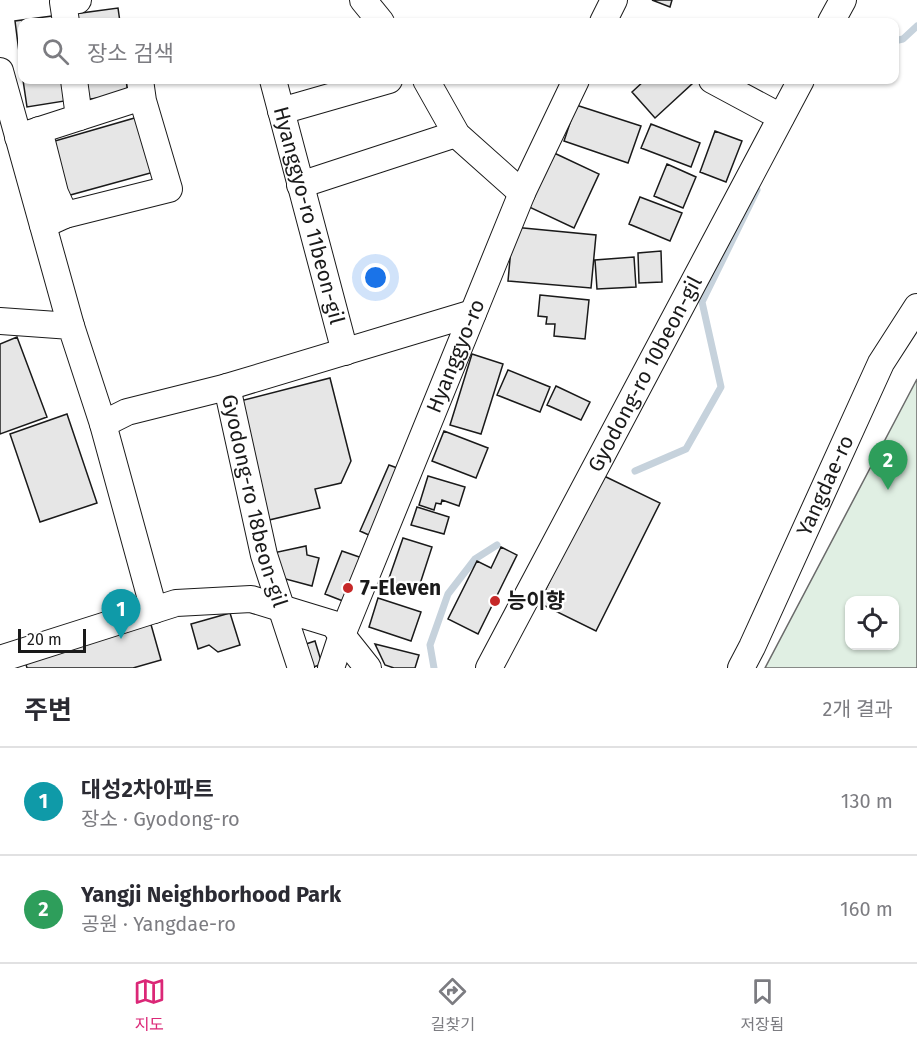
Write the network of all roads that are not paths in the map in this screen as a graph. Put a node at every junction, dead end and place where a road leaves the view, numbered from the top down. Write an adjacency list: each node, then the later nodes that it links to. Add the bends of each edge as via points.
1 (363, 0): 3 (street)
2 (843, 0): 4 (street)
3 (378, 18)
4 (833, 18)
5 (18, 66): 6 (street)
6 (0, 70): 18 (street)
7 (75, 84): 16 (street)
8 (274, 84): 15 (street, Hyanggyo-ro 11beon-gil)
9 (375, 84): 15 (street)
10 (428, 84): 19 (street)
11 (574, 84): 21 (street, Hyanggyo-ro)
12 (719, 84): 17 (street)
13 (799, 84): 17 (street, Gyodong-ro 10beon-gil)
14 (141, 88): 16 (street); 22 (street, via 169,189)
15 (281, 111): 20 (street, Hyanggyo-ro 11beon-gil)
16 (79, 117): 18 (street)
17 (781, 117): 37 (street, Gyodong-ro 10beon-gil)
18 (28, 133): 22 (street)
19 (456, 134): 20 (street); 21 (street)
20 (300, 185): 27 (street, Hyanggyo-ro 11beon-gil)
21 (522, 193): 24 (street, Hyanggyo-ro)
22 (54, 220): 26 (street)
23 (917, 307): 38 (street, Yangdae-ro, via 881,363)
24 (473, 313): 27 (street, Hyanggyo-ro 11beon-gil); 32 (street, Hyanggyo-ro)
25 (0, 321): 26 (street)
26 (71, 326): 29 (street)
27 (345, 352): 28 (street, Hyanggyo-ro 11beon-gil)
28 (227, 387): 29 (street, Gyodong-ro 18beon-gil, via 127,412); 30 (street, Gyodong-ro 18beon-gil, via 264,555)
29 (103, 424): 31 (street)
30 (280, 607): 31 (street, via 251,599 176,603); 32 (street, via 333,624); 34 (street, Gyodong-ro 18beon-gil)
31 (154, 610): 33 (street)
32 (342, 635): 35 (street, Hyanggyo-ro); 36 (street)
33 (0, 659)
34 (301, 668)
35 (331, 668)
36 (368, 668)
37 (489, 668)
38 (741, 668)

